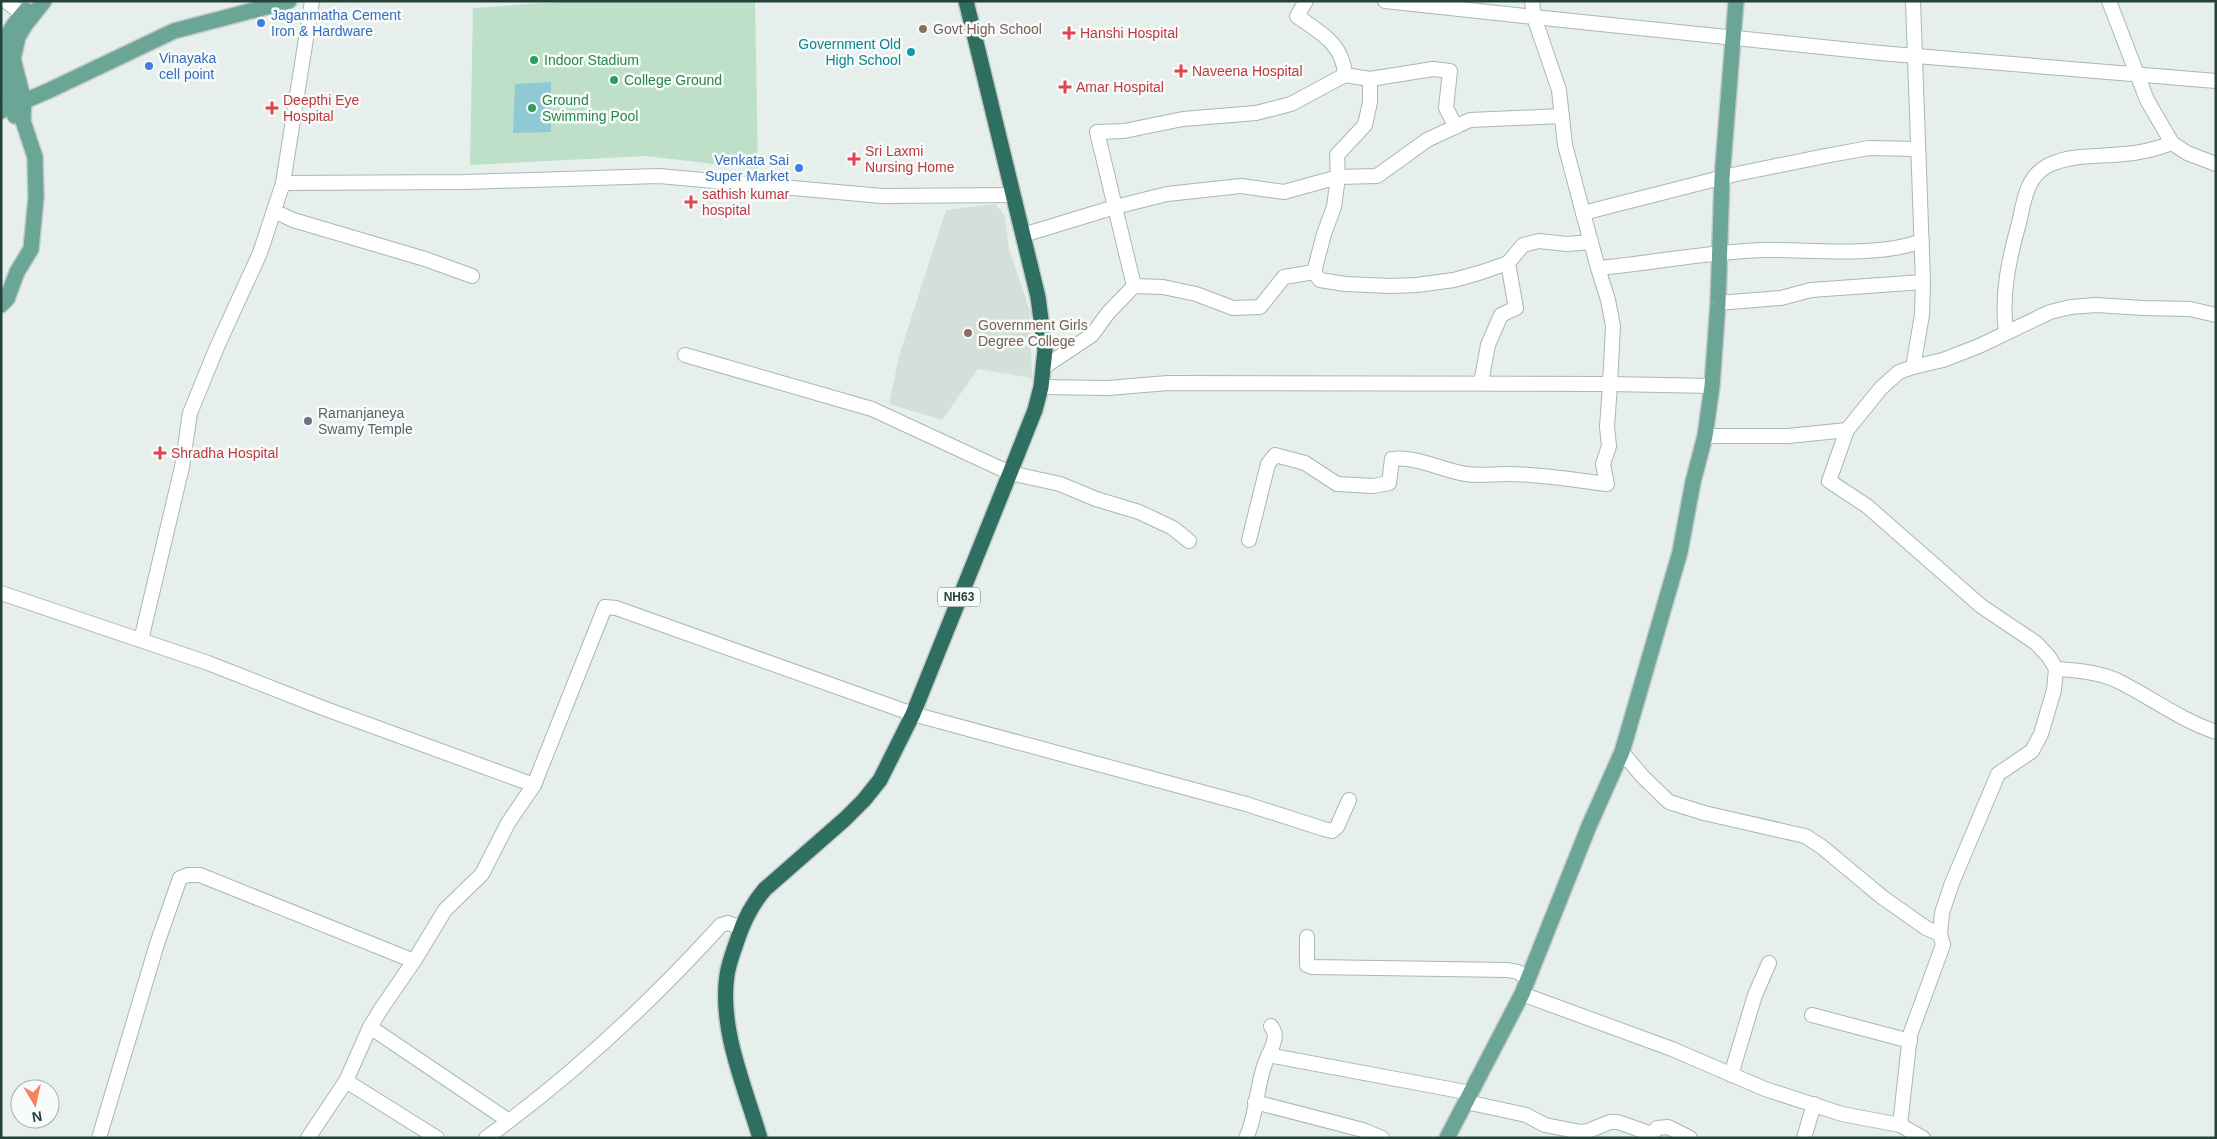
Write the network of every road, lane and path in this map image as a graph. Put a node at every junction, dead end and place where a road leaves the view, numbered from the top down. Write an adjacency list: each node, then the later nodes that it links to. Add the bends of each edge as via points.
1 (6, 1): 13 (street)
2 (34, 1): 13 (main road)
3 (44, 1): 21 (main road, via 18,37 13,59 20,82)
4 (289, 1): 21 (main road, via 174,30)
5 (312, 1): 29 (street)
6 (966, 1): 30 (highway, NH63)
7 (1306, 1): 18 (street, via 1297,16 1335,44)
8 (1385, 1): 14 (street)
9 (1532, 1): 14 (street)
10 (1736, 1): 15 (main road)
11 (1913, 1): 16 (street)
12 (2109, 1): 17 (street)
13 (22, 14): 21 (main road, via 5,40 3,55)
14 (1534, 17): 15 (street); 22 (street, via 1559,90)
15 (1734, 38): 16 (street); 28 (main road)
16 (1915, 56): 17 (street); 25 (street)
17 (2138, 74): 20 (street); 24 (street, via 2148,100)
18 (1345, 75): 19 (street); 31 (street, via 1291,104 1256,113 1183,119 1124,131 1097,132)
19 (1370, 79): 23 (street, via 1433,69 1450,71 1446,108); 27 (street, via 1370,102 1364,125 1337,154)
20 (2216, 81)
21 (12, 106): 45 (main road, via 35,158 36,198 31,249)
22 (1562, 116): 23 (street, via 1470,120); 33 (street, via 1565,144)
23 (1456, 127): 27 (street, via 1428,140 1377,176)
24 (2172, 143): 26 (street, via 2187,153); 47 (street, via 2152,151 2067,159 2040,171 2024,198 2010,254 2004,295)
25 (1918, 149): 28 (street, via 1869,148); 35 (street)
26 (2216, 164)
27 (1338, 177): 31 (street, via 1284,192 1241,186 1167,194); 40 (street, via 1334,207)
28 (1722, 178): 33 (street); 37 (main road)
29 (283, 183): 30 (street, via 659,176 882,196); 32 (street)
30 (1014, 195): 34 (highway, NH63)
31 (1115, 207): 34 (street); 43 (street)
32 (274, 211): 41 (street, via 293,220); 61 (street, via 260,253 190,413 182,467)
33 (1583, 213): 36 (street)
34 (1024, 235): 49 (highway, NH63, via 1044,330)
35 (1922, 241): 37 (street, via 1903,248); 42 (street)
36 (1591, 242): 38 (street, via 1539,241 1523,245); 39 (street)
37 (1720, 253): 39 (street); 44 (main road)
38 (1508, 263): 40 (street, via 1479,274 1417,285 1344,284 1320,280); 51 (street, via 1516,308 1501,315 1488,345)
39 (1598, 268): 52 (street, via 1612,326)
40 (1314, 272): 43 (street, via 1284,277 1260,307 1233,308 1196,294 1163,287)
41 (472, 276)
42 (1923, 282): 44 (street, via 1811,290 1781,298); 50 (street, via 1922,315)
43 (1134, 286): 49 (street, via 1092,335)
44 (1718, 303): 53 (main road)
45 (1, 305)
46 (2216, 315): 47 (street, via 2190,308 2071,307 2050,312)
47 (2006, 332): 50 (street, via 1943,360)
48 (685, 355): 57 (street, via 872,409)
49 (1044, 367): 54 (highway, NH63)
50 (1913, 367): 55 (street, via 1898,372 1881,388)
51 (1481, 383): 52 (street); 54 (street, via 1168,383 1108,388)
52 (1610, 384): 53 (street); 58 (street, via 1606,427 1609,446 1603,464 1607,484 1508,474 1465,474 1406,457 1392,460 1389,483 1373,486 1337,484 1305,463 1274,455 1268,464)
53 (1712, 386): 56 (main road)
54 (1041, 387): 57 (highway, NH63)
55 (1847, 430): 56 (street, via 1788,436); 62 (street, via 1829,482 1867,506 1981,606 2036,643)
56 (1705, 436): 65 (main road, via 1680,552)
57 (1010, 473): 59 (street, via 1060,484 1139,512 1173,528); 63 (highway, NH63)
58 (1249, 540)
59 (1189, 542)
60 (1, 593): 61 (street)
61 (140, 640): 66 (street)
62 (2056, 669): 64 (street, via 2115,680 2181,718); 69 (street, via 2041,734 2032,751 1998,774 1952,883 1942,913)
63 (913, 714): 66 (street, via 616,608 605,607); 67 (street, via 1246,804 1332,831 1338,827); 68 (highway, NH63, via 872,791 765,889 756,899)
64 (2216, 732)
65 (1622, 752): 69 (street, via 1669,802 1805,836 1882,897); 73 (main road)
66 (534, 785): 71 (street, via 508,823 482,874 445,910)
67 (1348, 800)
68 (742, 928): 85 (street, via 728,923 721,925 595,1051); 91 (highway, NH63, via 727,976 728,1021)
69 (1940, 934): 78 (street, via 1943,945)
70 (1307, 937): 73 (street, via 1306,960 1312,967 1508,970)
71 (414, 961): 77 (street); 87 (street, via 200,875 180,878 156,944)
72 (1769, 963): 80 (street, via 1755,996)
73 (1528, 979): 74 (main road)
74 (1522, 994): 80 (street, via 1672,1049); 82 (main road)
75 (1812, 1015): 78 (street)
76 (1271, 1026): 79 (street, via 1275,1033)
77 (370, 1027): 81 (street); 85 (street)
78 (1910, 1040): 86 (street)
79 (1268, 1055): 82 (street); 83 (street)
80 (1731, 1076): 84 (street)
81 (346, 1081): 88 (street); 89 (street)
82 (1468, 1097): 94 (main road); 95 (street, via 1526,1115 1545,1125 1580,1132 1618,1122 1648,1133 1664,1126)
83 (1255, 1102): 92 (street, via 1253,1124); 93 (street, via 1364,1130)
84 (1814, 1104): 86 (street, via 1842,1114); 96 (street)
85 (509, 1121): 90 (street)
86 (1900, 1125): 97 (street)
87 (99, 1138)
88 (308, 1138)
89 (437, 1138)
90 (486, 1138)
91 (760, 1138)
92 (1246, 1138)
93 (1382, 1138)
94 (1447, 1138)
95 (1690, 1138)
96 (1804, 1138)
97 (1923, 1138)

